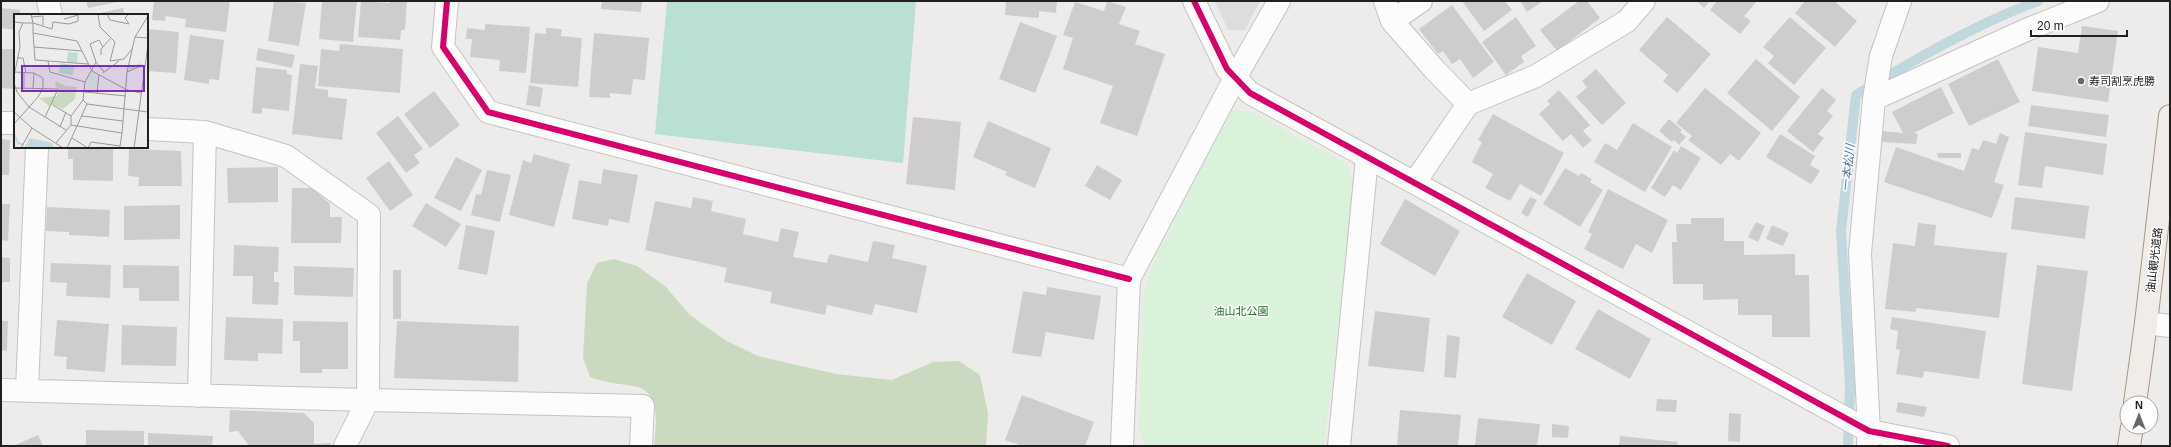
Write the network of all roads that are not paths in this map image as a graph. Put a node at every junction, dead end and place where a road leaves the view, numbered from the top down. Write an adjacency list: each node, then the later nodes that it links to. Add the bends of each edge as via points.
1 (48, 1): 10 (street)
2 (447, 1): 22 (street, via 443,47 488,112)
3 (1194, 1): 11 (street, via 1227,69)
4 (1279, 1): 11 (street)
5 (1421, 1): 9 (street)
6 (1644, 1): 13 (street, via 1627,21 1543,72)
7 (1900, 1): 12 (street, via 1881,56)
8 (2098, 1): 12 (street)
9 (1389, 11): 13 (street, via 1434,69)
10 (51, 14)
11 (1235, 78): 20 (street, via 1250,93); 22 (street)
12 (1874, 99): 30 (street, via 1860,253)
13 (1468, 104): 21 (street)
14 (2170, 116): 23 (main road, 油山観光道路)
15 (1, 123): 16 (street)
16 (14, 123)
17 (148, 129): 18 (street)
18 (205, 132): 28 (street); 29 (street, via 286,156 369,215)
19 (37, 148): 26 (street)
20 (1367, 158): 21 (street); 35 (street)
21 (1415, 182): 30 (street, via 1832,409)
22 (1129, 279): 34 (street)
23 (2146, 323): 24 (street); 27 (main road, 油山観光道路)
24 (2170, 326)
25 (1, 390): 26 (street)
26 (27, 390): 28 (street)
27 (2136, 395)
28 (199, 396): 29 (street)
29 (368, 400): 32 (street); 33 (street, via 643,406)
30 (1864, 433): 36 (street)
31 (2131, 435): 37 (main road)
32 (345, 446)
33 (641, 446)
34 (1122, 446)
35 (1339, 446)
36 (1948, 446)
37 (2129, 446)

